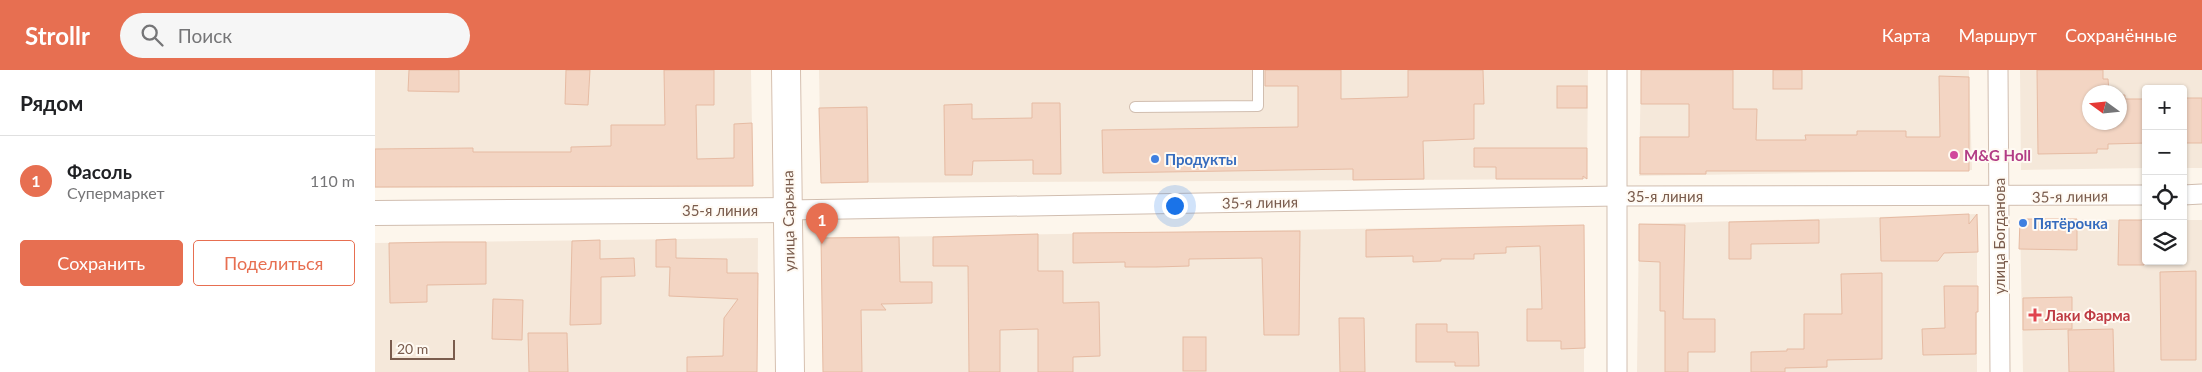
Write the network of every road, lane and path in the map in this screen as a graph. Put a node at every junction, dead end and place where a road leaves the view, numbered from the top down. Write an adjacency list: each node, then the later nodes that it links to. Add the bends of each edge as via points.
1 (786, 70): 11 (main road, улица Сарьяна)
2 (1258, 70): 5 (lane, via 1258,106)
3 (1617, 70): 9 (street)
4 (1998, 70): 10 (street, улица Богданова)
5 (1135, 108)
6 (2187, 194): 7 (street)
7 (2202, 194)
8 (2142, 195): 10 (street, 35-я линия)
9 (1618, 196): 10 (street, 35-я линия); 11 (street, 35-я линия); 14 (street)
10 (2000, 197): 15 (street, улица Богданова)
11 (788, 210): 12 (street, 35-я линия); 13 (main road, улица Сарьяна)
12 (375, 213)
13 (790, 372)
14 (1617, 372)
15 (2000, 372)

